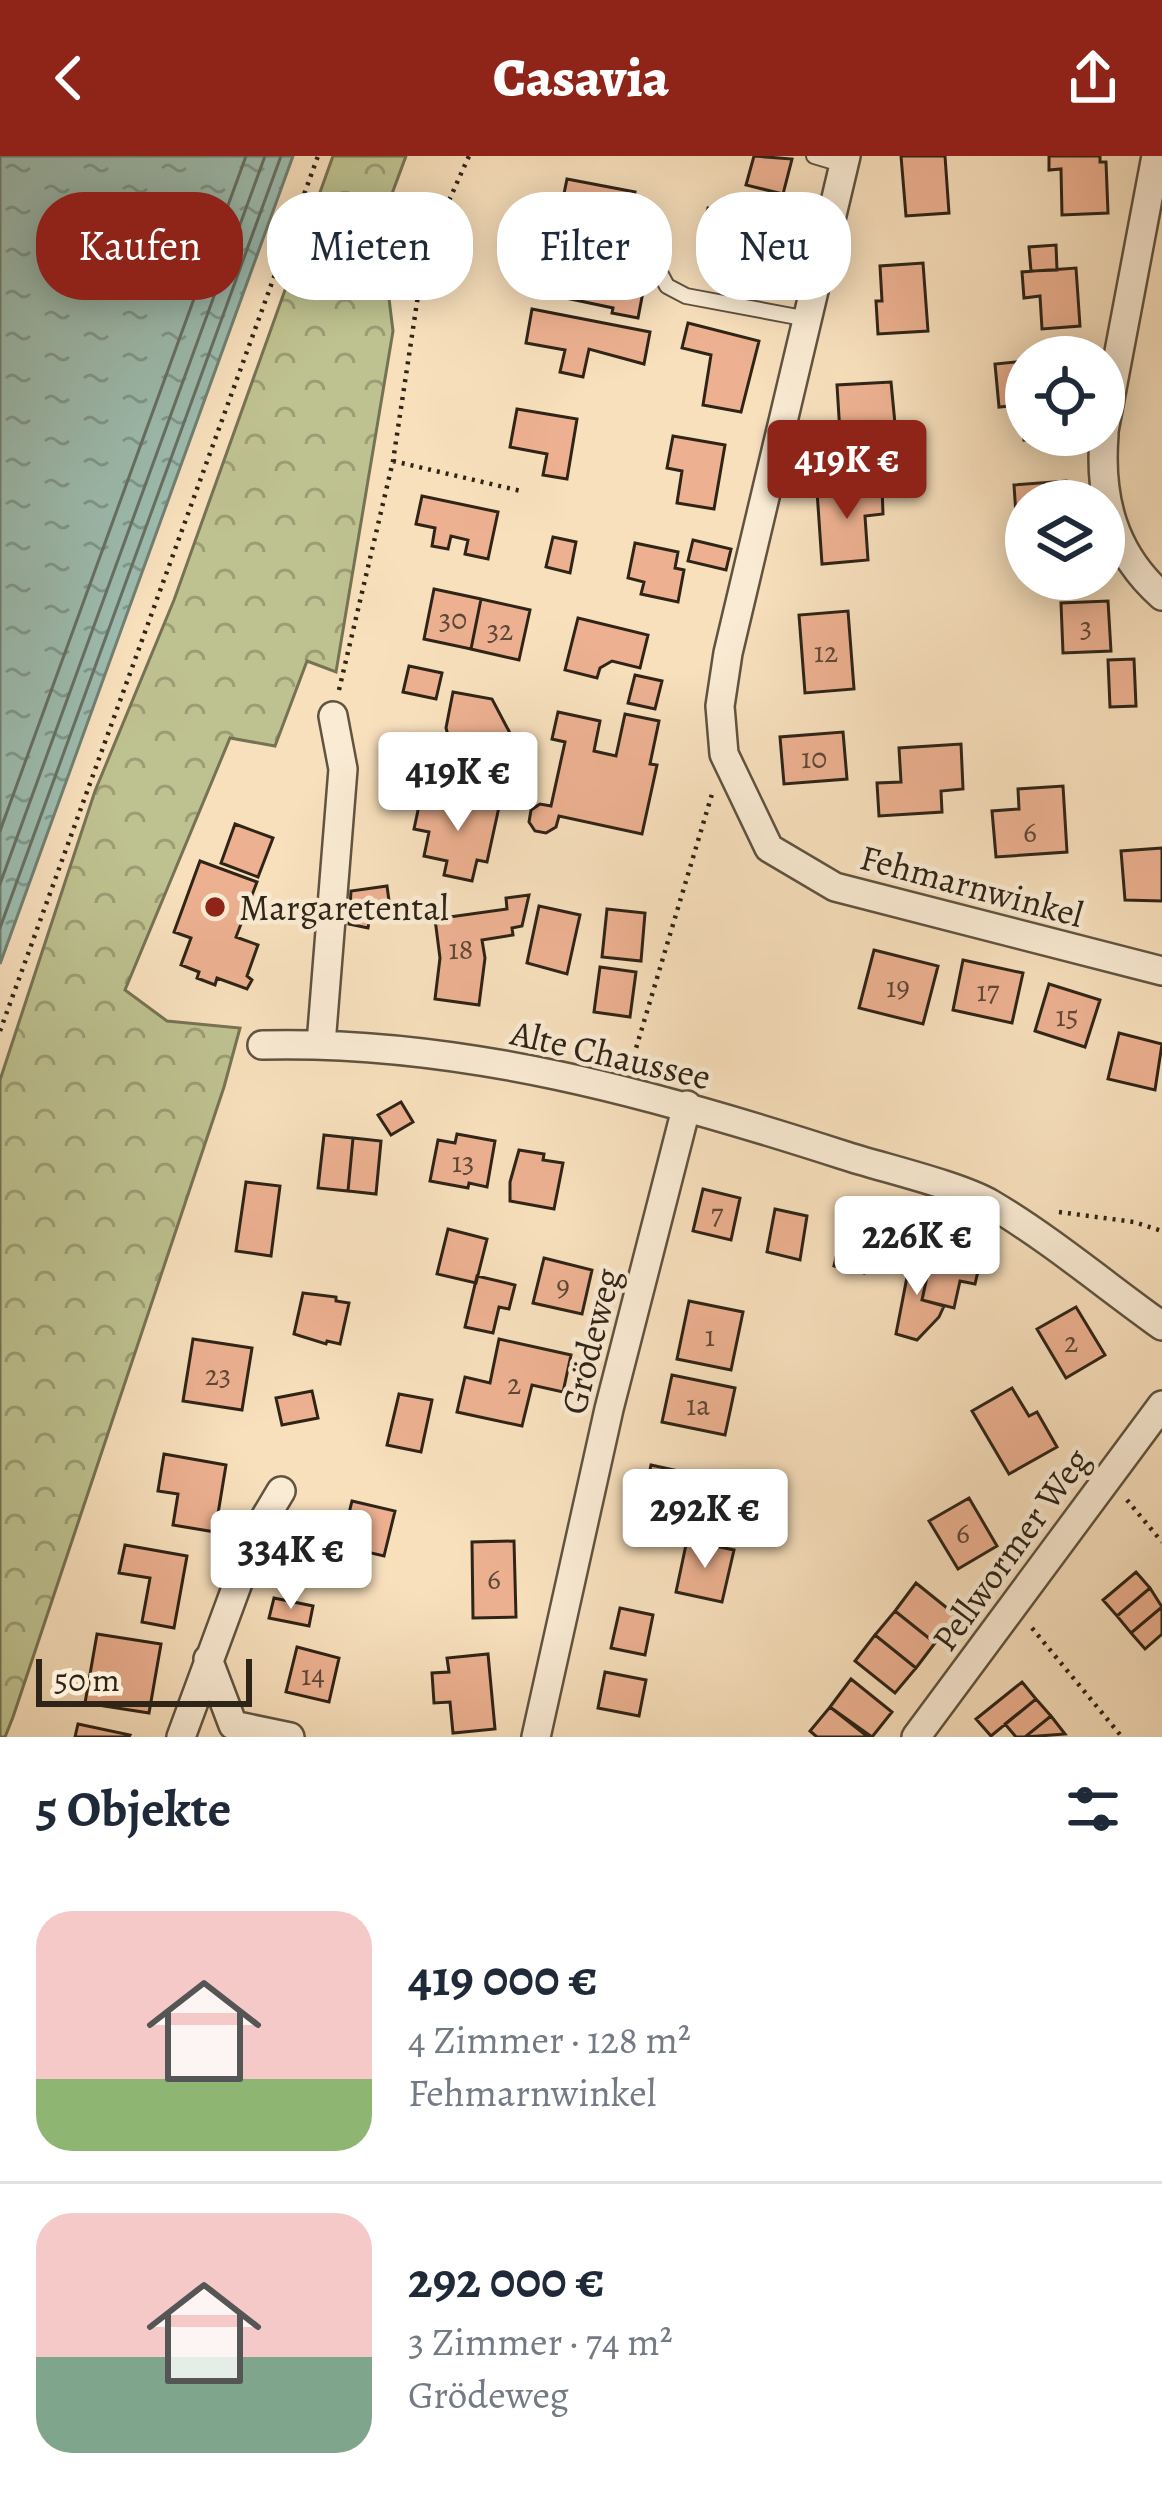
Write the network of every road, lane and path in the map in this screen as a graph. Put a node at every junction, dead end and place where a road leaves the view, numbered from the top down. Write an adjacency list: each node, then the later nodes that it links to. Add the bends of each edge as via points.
1 (318, 156): 16 (path)
2 (469, 156): 10 (path, via 424,256)
3 (814, 156): 5 (lane)
4 (1156, 156): 8 (street)
5 (845, 161): 7 (street, Fehmarnwinkel)
6 (672, 288): 7 (lane)
7 (808, 320): 14 (street, Fehmarnwinkel, via 728,653)
8 (1122, 336)
9 (1102, 456): 12 (street, via 1106,510 1123,549)
10 (393, 461): 11 (path); 13 (path)
11 (521, 491)
12 (1162, 596)
13 (333, 716): 17 (street, via 343,769)
14 (724, 754): 15 (street, Fehmarnwinkel, via 769,848 836,886); 19 (path)
15 (1162, 971)
16 (0, 1030)
17 (321, 1043): 18 (street, Alte Chaussee); 19 (street, Alte Chaussee, via 410,1050)
18 (262, 1045)
19 (624, 1088): 20 (street, Alte Chaussee)
20 (687, 1105): 23 (street, Alte Chaussee, via 988,1202); 34 (street, Grödeweg)
21 (1051, 1210): 22 (path)
22 (1162, 1231)
23 (1162, 1327)
24 (1162, 1405): 25 (street, Pellwormer Weg)
25 (1108, 1477): 27 (path); 28 (street, Pellwormer Weg)
26 (281, 1491): 29 (street)
27 (1162, 1542)
28 (1013, 1605): 35 (street, Pellwormer Weg); 36 (path)
29 (208, 1658): 30 (street); 31 (street)
30 (233, 1725): 32 (street); 33 (street)
31 (181, 1737)
32 (206, 1737)
33 (290, 1737)
34 (536, 1737)
35 (916, 1737)
36 (1122, 1737)

